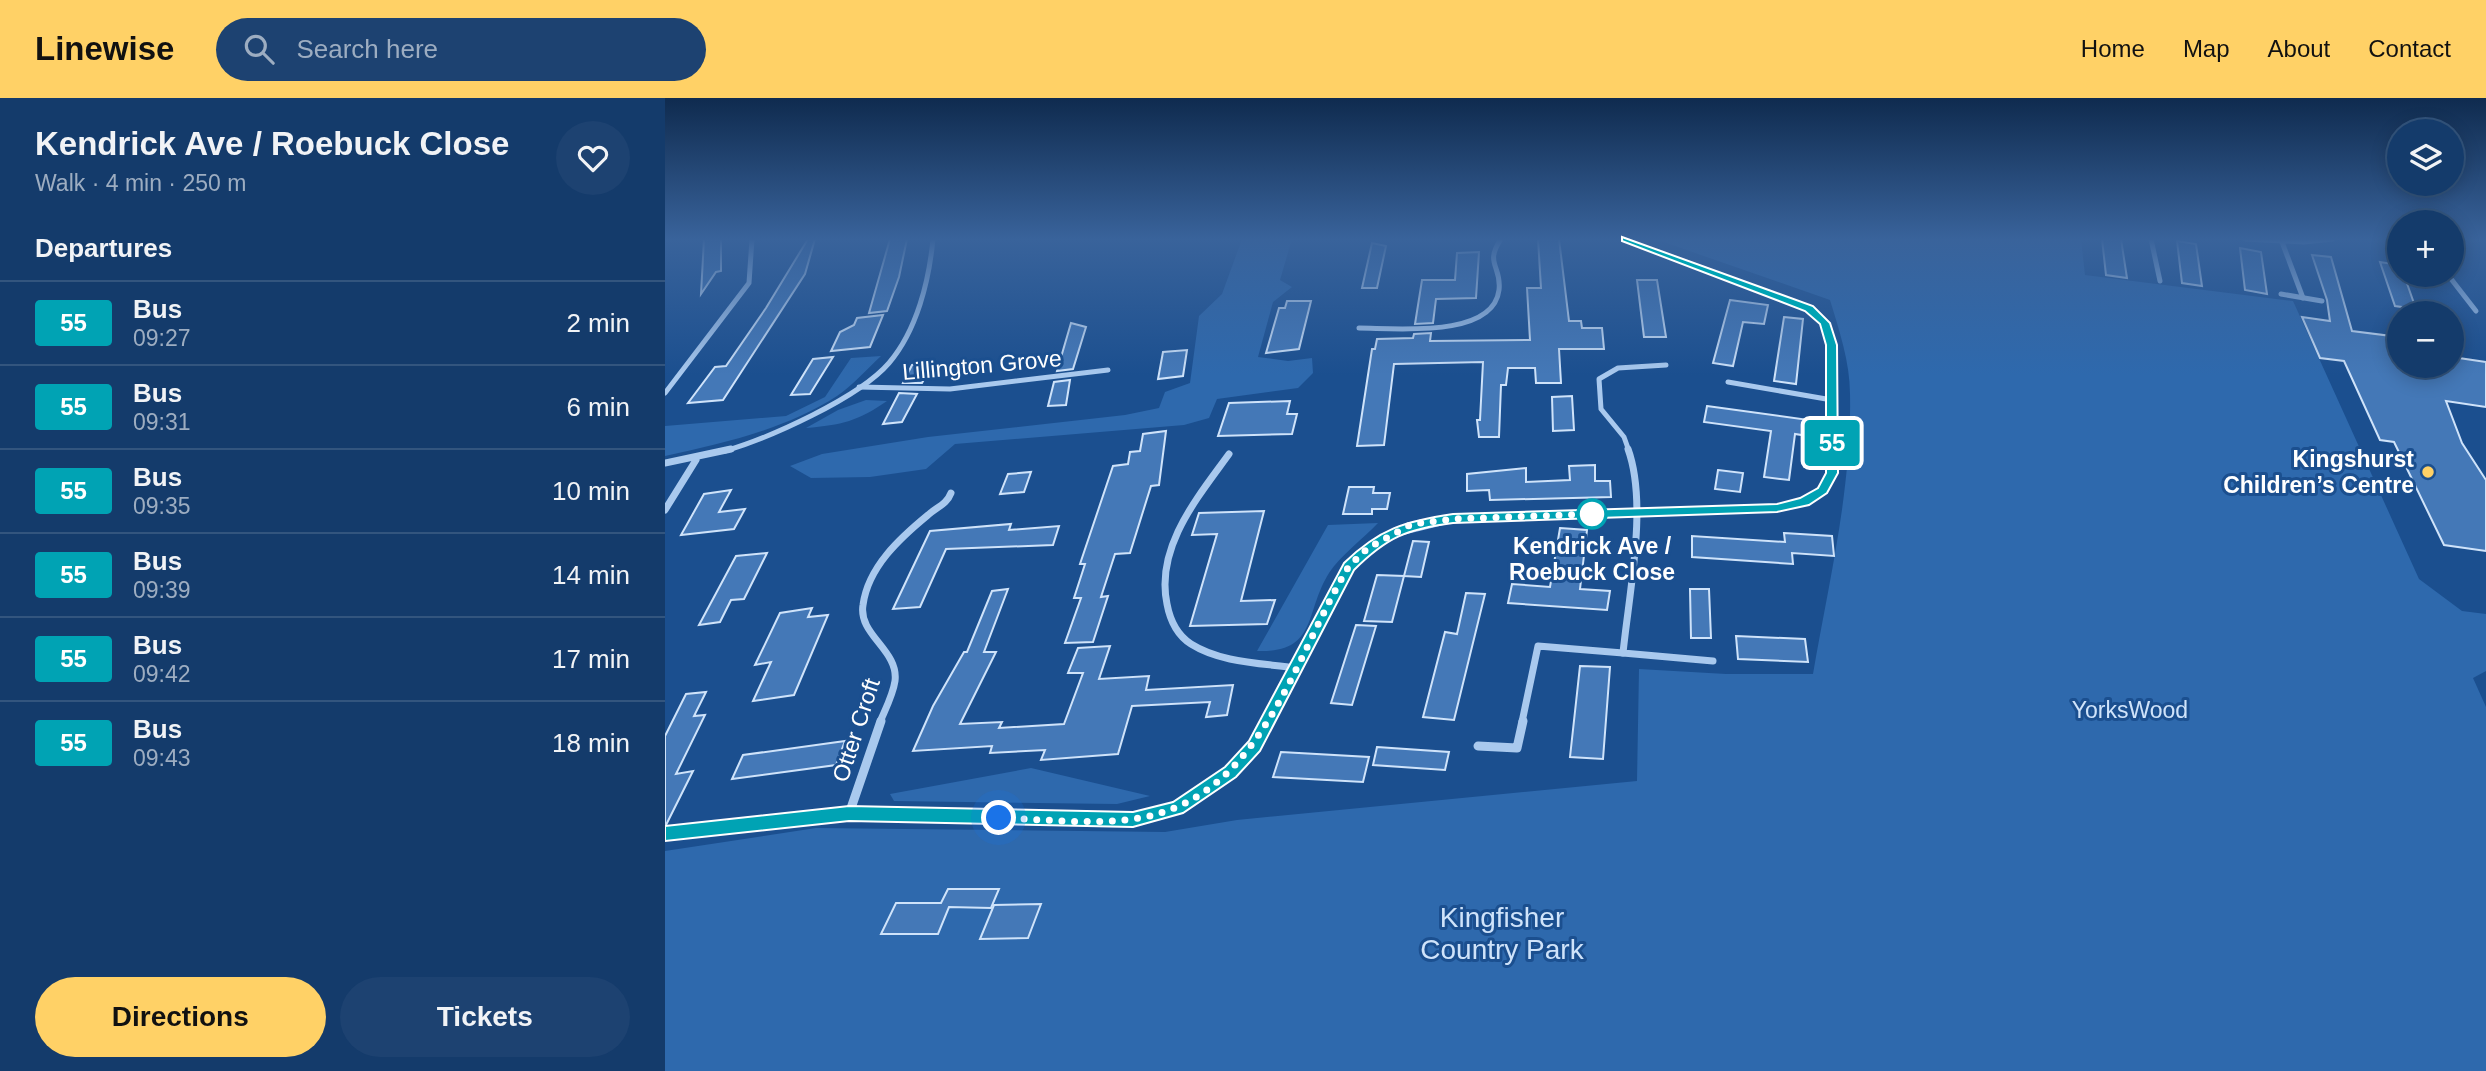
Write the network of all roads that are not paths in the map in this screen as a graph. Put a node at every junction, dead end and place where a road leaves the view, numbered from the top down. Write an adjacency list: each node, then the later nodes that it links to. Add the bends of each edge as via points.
1 (749, 284): 16 (street)
2 (924, 284): 15 (street, via 902,344 887,365)
3 (1498, 284): 11 (street, via 1491,312 1473,321 1441,327)
4 (1744, 284): 17 (street, via 1809,309 1825,323 1832,345)
5 (2298, 284): 8 (street)
6 (2457, 287): 10 (street)
7 (2281, 294): 8 (street)
8 (2303, 298): 9 (street)
9 (2322, 301)
10 (2476, 311)
11 (1359, 328)
12 (1666, 365): 23 (street, via 1618,368 1599,379 1601,409 1624,438 1637,473)
13 (1108, 370): 15 (street, Lillington Grove, via 963,386 880,391)
14 (1728, 382): 17 (street)
15 (859, 387): 19 (street, via 791,427)
16 (665, 393)
17 (1832, 400): 23 (street, via 1832,473 1822,491 1804,502 1777,508)
18 (1229, 454): 26 (street, via 1178,530 1163,587 1165,603 1182,637 1192,645)
19 (696, 460): 20 (street); 22 (street)
20 (665, 463)
21 (951, 493): 28 (street, Otter Croft, via 948,501 881,559 862,606 870,634 888,651 895,680)
22 (665, 510)
23 (1637, 512): 24 (street); 26 (street, via 1453,519 1400,529 1349,566)
24 (1623, 653): 25 (street); 27 (street, via 1538,646 1517,748)
25 (1713, 661)
26 (1296, 668): 28 (street, via 1254,746 1231,772 1177,808 1133,820)
27 (1478, 746)
28 (849, 814): 29 (street)
29 (665, 834)

